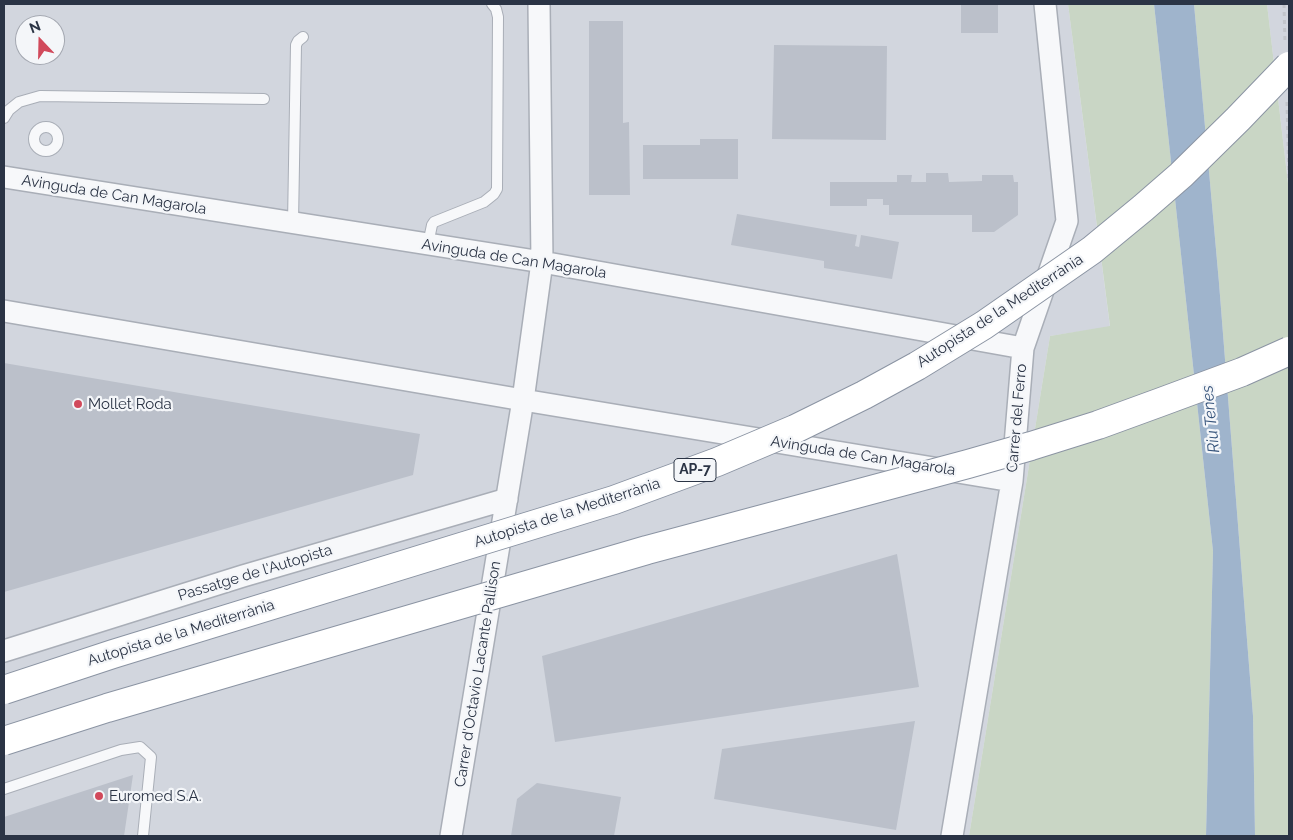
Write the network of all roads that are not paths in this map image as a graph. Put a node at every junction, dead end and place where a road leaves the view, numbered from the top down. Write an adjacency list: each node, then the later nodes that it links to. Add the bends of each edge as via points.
1 (492, 4): 10 (lane, via 498,17 497,189 484,202 434,222)
2 (539, 4): 11 (street, Carrer d'Octavio Lacante Pallison)
3 (1045, 4): 13 (street, Carrer del Ferro, via 1067,221)
4 (303, 37): 9 (lane, via 296,45)
5 (1289, 66): 19 (highway, Autopista de la Mediterrània / AP-7, bridge, via 1181,175 1092,250 984,325 917,366 795,429 614,500)
6 (264, 100): 7 (lane, via 40,96 19,102)
7 (4, 118)
8 (4, 177): 9 (street, Avinguda de Can Magarola)
9 (294, 223): 10 (street, Avinguda de Can Magarola)
10 (428, 244): 11 (street, Avinguda de Can Magarola)
11 (542, 262): 13 (street, Avinguda de Can Magarola); 15 (street, Carrer d'Octavio Lacante Pallison)
12 (4, 311): 15 (street, Avinguda de Can Magarola)
13 (1023, 348): 16 (street, Carrer del Ferro)
14 (1289, 351): 20 (highway, bridge, via 1161,402 1039,443 647,550)
15 (523, 400): 16 (street, Avinguda de Can Magarola); 17 (street, Carrer d'Octavio Lacante Pallison)
16 (1012, 481): 24 (street, Carrer del Ferro)
17 (507, 498): 18 (street, Passatge de l'Autopista); 23 (street, Carrer d'Octavio Lacante Pallison)
18 (4, 651)
19 (4, 690)
20 (4, 741)
21 (4, 789): 22 (lane, via 121,750 140,747 151,757)
22 (143, 836)
23 (450, 836)
24 (952, 836)

